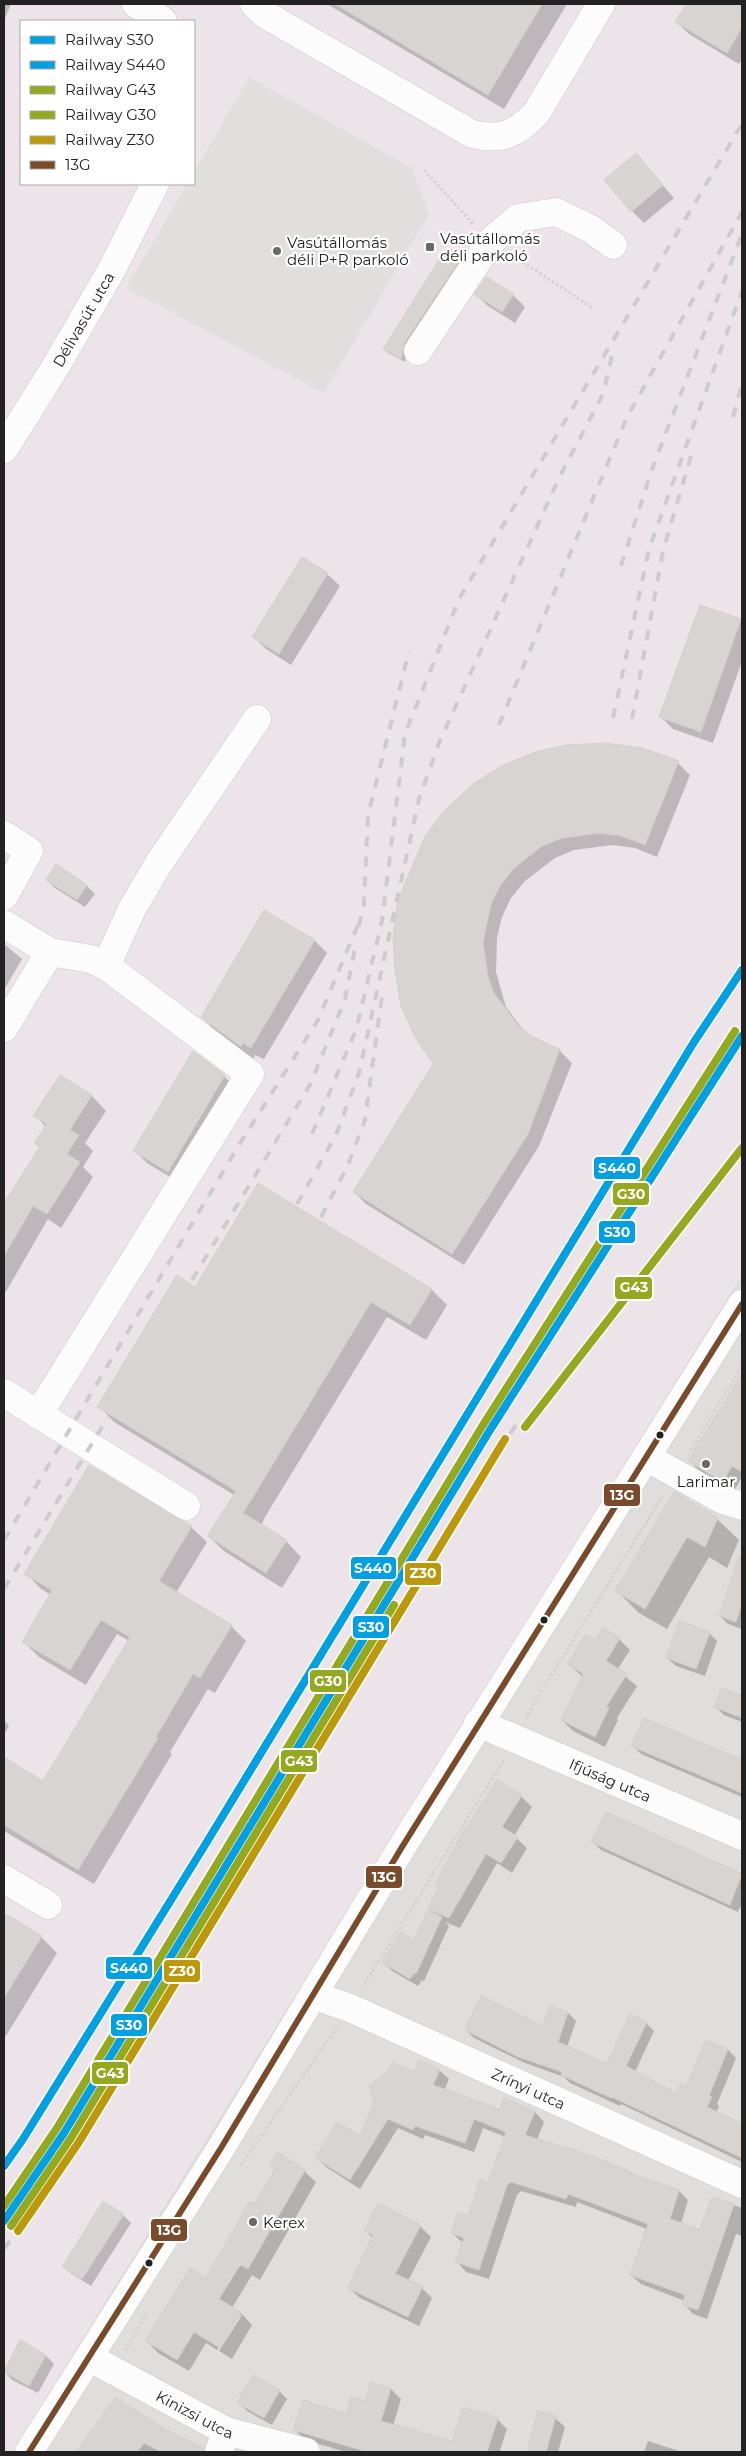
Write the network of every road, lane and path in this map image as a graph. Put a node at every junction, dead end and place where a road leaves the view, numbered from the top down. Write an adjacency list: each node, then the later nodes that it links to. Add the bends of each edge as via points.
1 (136, 4): 4 (street)
2 (254, 4): 3 (street, via 266,15 464,129 489,138 507,135 525,126 537,112)
3 (601, 4)
4 (161, 20)
5 (424, 170): 7 (path)
6 (155, 185): 11 (street, Délivasút utca, via 112,271)
7 (490, 242): 8 (street, via 518,218 556,212); 9 (path); 10 (street)
8 (613, 245)
9 (594, 308)
10 (418, 351)
11 (4, 449)
12 (256, 719): 17 (street, via 159,864 132,909)
13 (4, 835): 14 (street, via 29,851)
14 (4, 896)
15 (4, 924): 16 (street)
16 (50, 952): 17 (street, via 91,959); 18 (street)
17 (106, 966): 22 (street, via 250,1074)
18 (4, 1028)
19 (742, 1304): 23 (street)
20 (742, 1366): 24 (path)
21 (4, 1393): 22 (street)
22 (38, 1415): 25 (street)
23 (646, 1457): 24 (street); 27 (street)
24 (676, 1474): 26 (street, via 723,1500); 28 (path, via 532,1705)
25 (186, 1506)
26 (742, 1506)
27 (478, 1723): 28 (street, Ifjúság utca); 32 (street)
28 (516, 1740): 29 (street, Ifjúság utca); 33 (path)
29 (742, 1836)
30 (4, 1879): 31 (street)
31 (48, 1905)
32 (313, 1995): 33 (street, Zrínyi utca); 37 (street, via 222,2148)
33 (350, 2008): 34 (path); 35 (street, Zrínyi utca)
34 (238, 2169)
35 (742, 2184)
36 (148, 2312): 37 (path)
37 (101, 2365): 38 (street, Kinizsi utca); 39 (street)
38 (223, 2441): 40 (street, Kinizsi utca)
39 (29, 2452)
40 (306, 2452)

